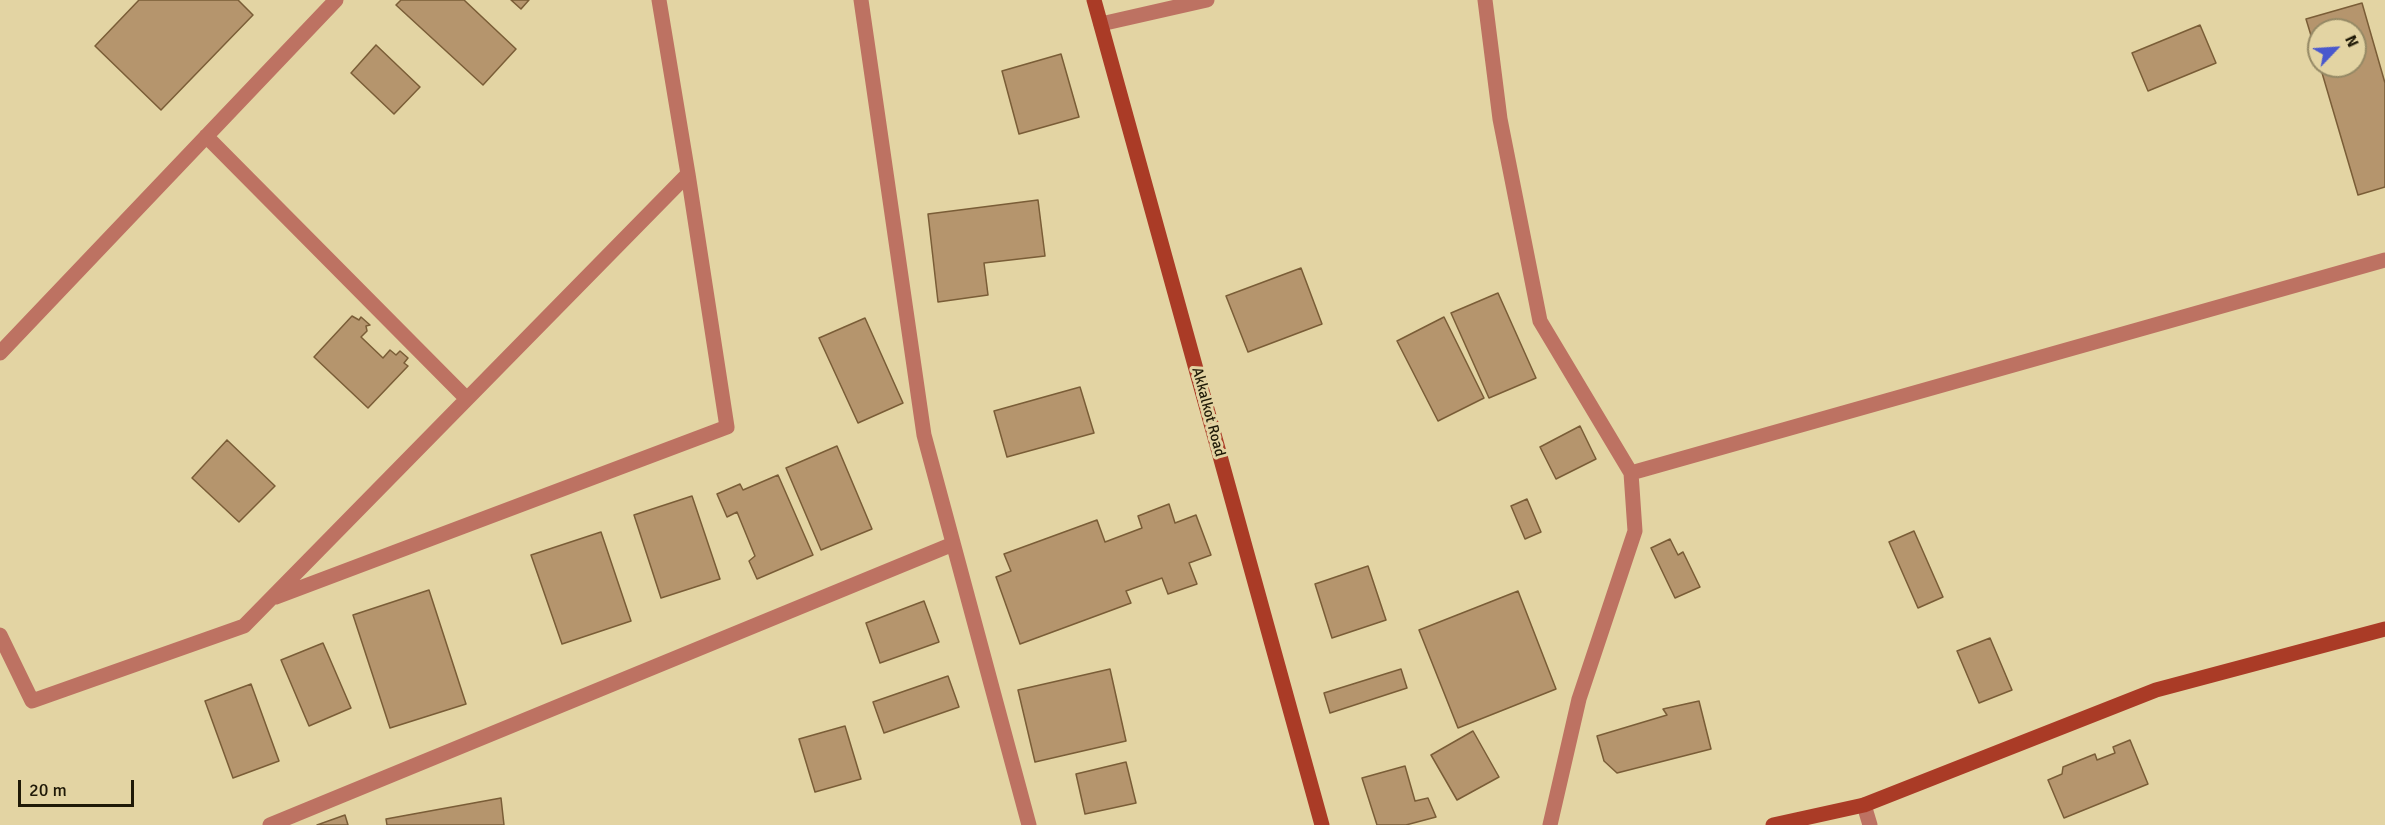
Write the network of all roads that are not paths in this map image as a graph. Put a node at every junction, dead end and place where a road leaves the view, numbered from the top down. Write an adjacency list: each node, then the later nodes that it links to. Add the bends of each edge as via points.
1 (336, 0): 8 (street)
2 (659, 0): 9 (street)
3 (861, 0): 14 (street, via 924,435)
4 (1094, 0): 7 (street, Akkalkot Road)
5 (1207, 0): 7 (street)
6 (1485, 0): 13 (street, via 1500,119 1540,321)
7 (1101, 24): 21 (street, Akkalkot Road)
8 (206, 136): 11 (street); 12 (street)
9 (688, 174): 12 (street); 15 (street, via 727,427)
10 (2385, 260): 13 (street)
11 (0, 352)
12 (467, 399): 15 (street)
13 (1631, 474): 22 (street, via 1635,531 1579,699)
14 (954, 544): 19 (street); 20 (street)
15 (271, 599): 17 (street, via 244,626 32,701)
16 (2385, 629): 18 (street, via 2156,690)
17 (0, 635)
18 (1864, 805): 23 (street); 24 (street)
19 (270, 825)
20 (1029, 825)
21 (1322, 825)
22 (1550, 825)
23 (1773, 825)
24 (1870, 825)

